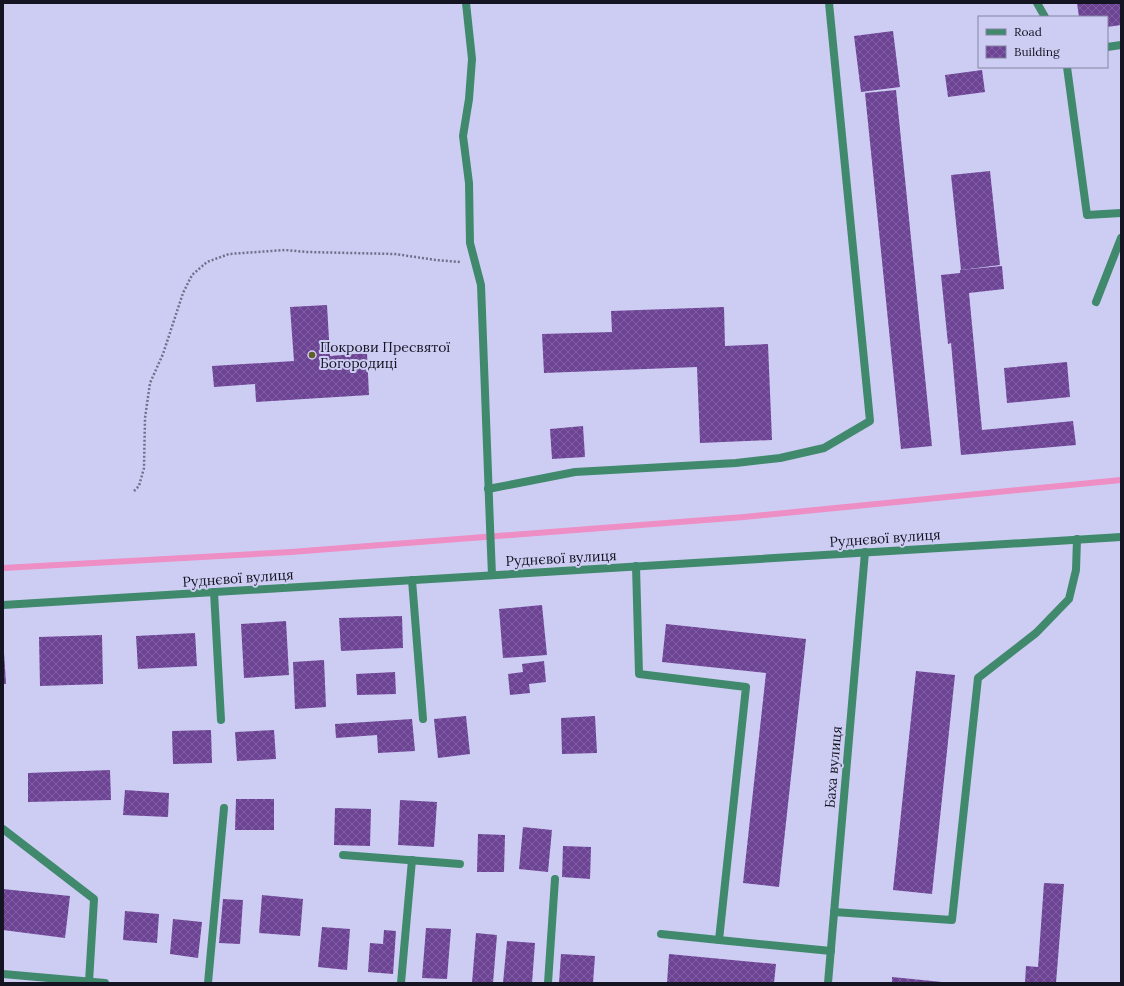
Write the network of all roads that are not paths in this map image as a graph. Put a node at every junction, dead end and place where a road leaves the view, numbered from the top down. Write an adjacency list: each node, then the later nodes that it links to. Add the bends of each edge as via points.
1 (466, 3): 11 (street, via 472,59 463,136 469,183 470,243 481,285)
2 (829, 3): 11 (street, via 870,420 824,448 780,458 575,472)
3 (1037, 3): 4 (street)
4 (1044, 16)
5 (1121, 45): 6 (street)
6 (1108, 47)
7 (1066, 68): 8 (street, via 1087,215)
8 (1121, 213)
9 (1121, 238): 10 (street)
10 (1096, 302)
11 (488, 489): 16 (street)
12 (1121, 536): 13 (street, Руднєвої вулиця)
13 (1077, 539): 14 (street, Руднєвої вулиця); 28 (street, via 1076,570 1070,599 1036,633 978,678 952,920)
14 (865, 552): 15 (street, Руднєвої вулиця); 28 (street, Баха вулиця)
15 (636, 566): 16 (street, Руднєвої вулиця); 30 (street, via 639,674 746,687)
16 (492, 575): 17 (street, Руднєвої вулиця)
17 (412, 580): 18 (street, Руднєвої вулиця); 20 (street)
18 (214, 592): 19 (street, Руднєвої вулиця); 21 (street)
19 (3, 605)
20 (423, 719)
21 (221, 720)
22 (224, 808): 36 (street)
23 (3, 829): 34 (street, via 94,899)
24 (343, 855): 25 (street)
25 (412, 860): 26 (street); 37 (street)
26 (460, 864)
27 (555, 879): 38 (street)
28 (834, 912): 31 (street, Баха вулиця)
29 (661, 934): 30 (street)
30 (719, 940): 31 (street)
31 (831, 951): 39 (street, Баха вулиця)
32 (3, 974): 33 (street)
33 (32, 980): 34 (street)
34 (90, 982): 35 (street)
35 (105, 983)
36 (208, 983)
37 (401, 983)
38 (548, 983)
39 (828, 983)

